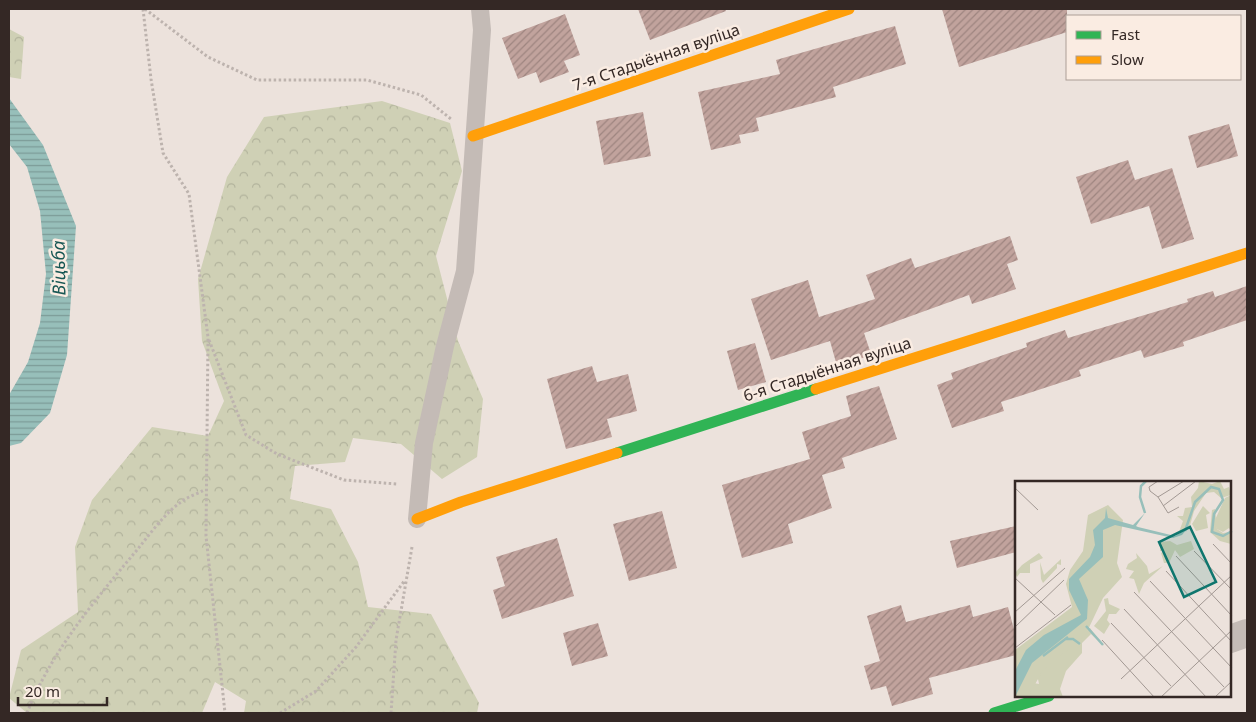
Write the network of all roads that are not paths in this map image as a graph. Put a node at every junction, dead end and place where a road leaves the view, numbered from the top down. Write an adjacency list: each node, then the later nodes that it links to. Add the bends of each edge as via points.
1 (480, 9): 3 (lane, via 482,30)
2 (849, 9): 3 (street, 7-я Стадыённая вуліца)
3 (473, 136): 5 (lane, via 465,271 424,443)
4 (1247, 253): 5 (street, 6-я Стадыённая вуліца, via 460,502)
5 (416, 519)
6 (1247, 633): 7 (street)
7 (1231, 638)
8 (1046, 697): 9 (street)
9 (994, 713)

